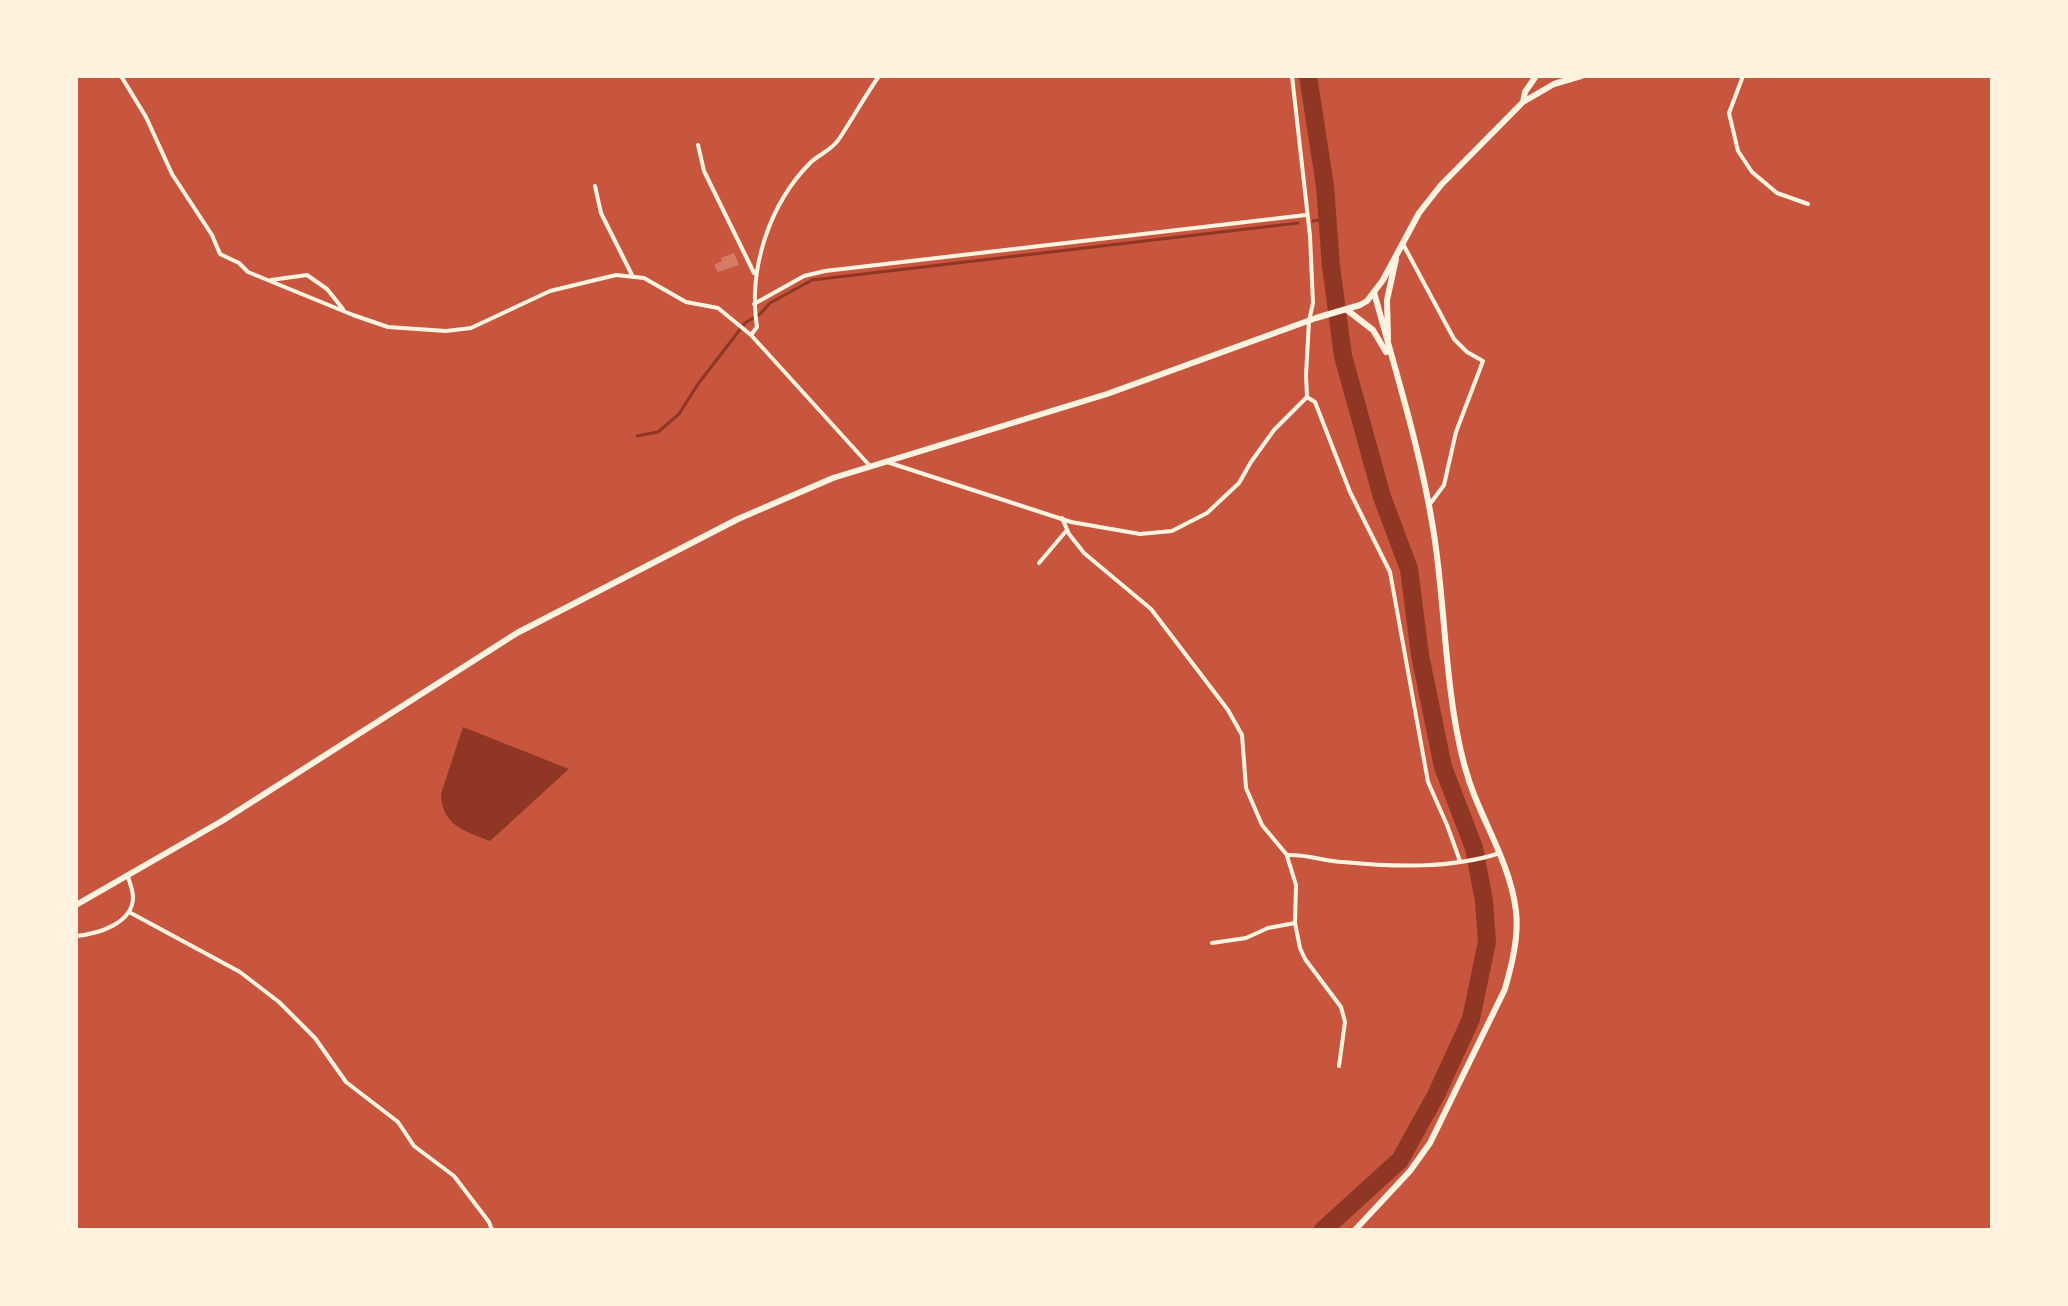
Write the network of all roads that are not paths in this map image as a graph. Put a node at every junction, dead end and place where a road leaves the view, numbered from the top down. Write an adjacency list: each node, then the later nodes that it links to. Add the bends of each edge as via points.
1 (121, 76): 16 (street, via 220,254)
2 (879, 76): 14 (street, via 838,142 811,162 788,192)
3 (1292, 76): 11 (street)
4 (1536, 76): 7 (street)
5 (1578, 76): 7 (street)
6 (1743, 76): 10 (street, via 1729,113 1738,151 1752,172 1777,193)
7 (1523, 102): 12 (street, via 1441,185)
8 (698, 145): 14 (street, via 704,171)
9 (595, 186): 15 (street, via 601,213)
10 (1808, 204)
11 (1306, 215): 18 (street, via 825,271 804,276); 21 (street)
12 (1402, 242): 13 (street); 27 (street, via 1454,339 1483,361 1456,432 1444,485)
13 (1398, 250): 17 (street); 23 (street, via 1387,300)
14 (755, 275): 18 (street)
15 (633, 277): 20 (street, via 616,275 550,291 471,328 446,331 388,327); 22 (street, via 686,302 718,308)
16 (269, 280): 20 (street); 20 (street, via 307,275)
17 (1374, 292): 19 (street); 23 (street)
18 (754, 304): 22 (street, via 757,327)
19 (1347, 310): 21 (street); 23 (street, via 1373,330)
20 (345, 311)
21 (1312, 320): 24 (street); 25 (street, via 1107,394)
22 (751, 335): 26 (street)
23 (1392, 362): 27 (street)
24 (1307, 397): 28 (street, via 1274,430 1239,483 1207,513 1172,531 1140,534); 33 (street, via 1315,402 1350,492 1390,572 1428,782)
25 (885, 461): 26 (street); 28 (street)
26 (870, 466): 34 (street, via 788,495 517,633)
27 (1429, 505): 31 (street, via 1456,729 1472,789)
28 (1062, 518): 29 (street)
29 (1067, 530): 30 (street); 32 (street, via 1106,574 1151,609 1228,710 1242,735 1246,788 1262,825)
30 (1039, 563)
31 (1500, 853): 33 (street); 42 (street, via 1516,918 1505,989 1430,1143)
32 (1287, 855): 33 (street, via 1367,865); 37 (street, via 1296,885)
33 (1460, 861)
34 (128, 877): 35 (street); 36 (street, via 133,898)
35 (76, 905)
36 (129, 912): 38 (street, via 109,928); 41 (street, via 240,972 279,1002 315,1038 346,1082 454,1176)
37 (1295, 923): 39 (street); 40 (street, via 1305,959 1341,1007 1345,1022)
38 (76, 936)
39 (1212, 943)
40 (1339, 1066)
41 (492, 1230)
42 (1355, 1230)

